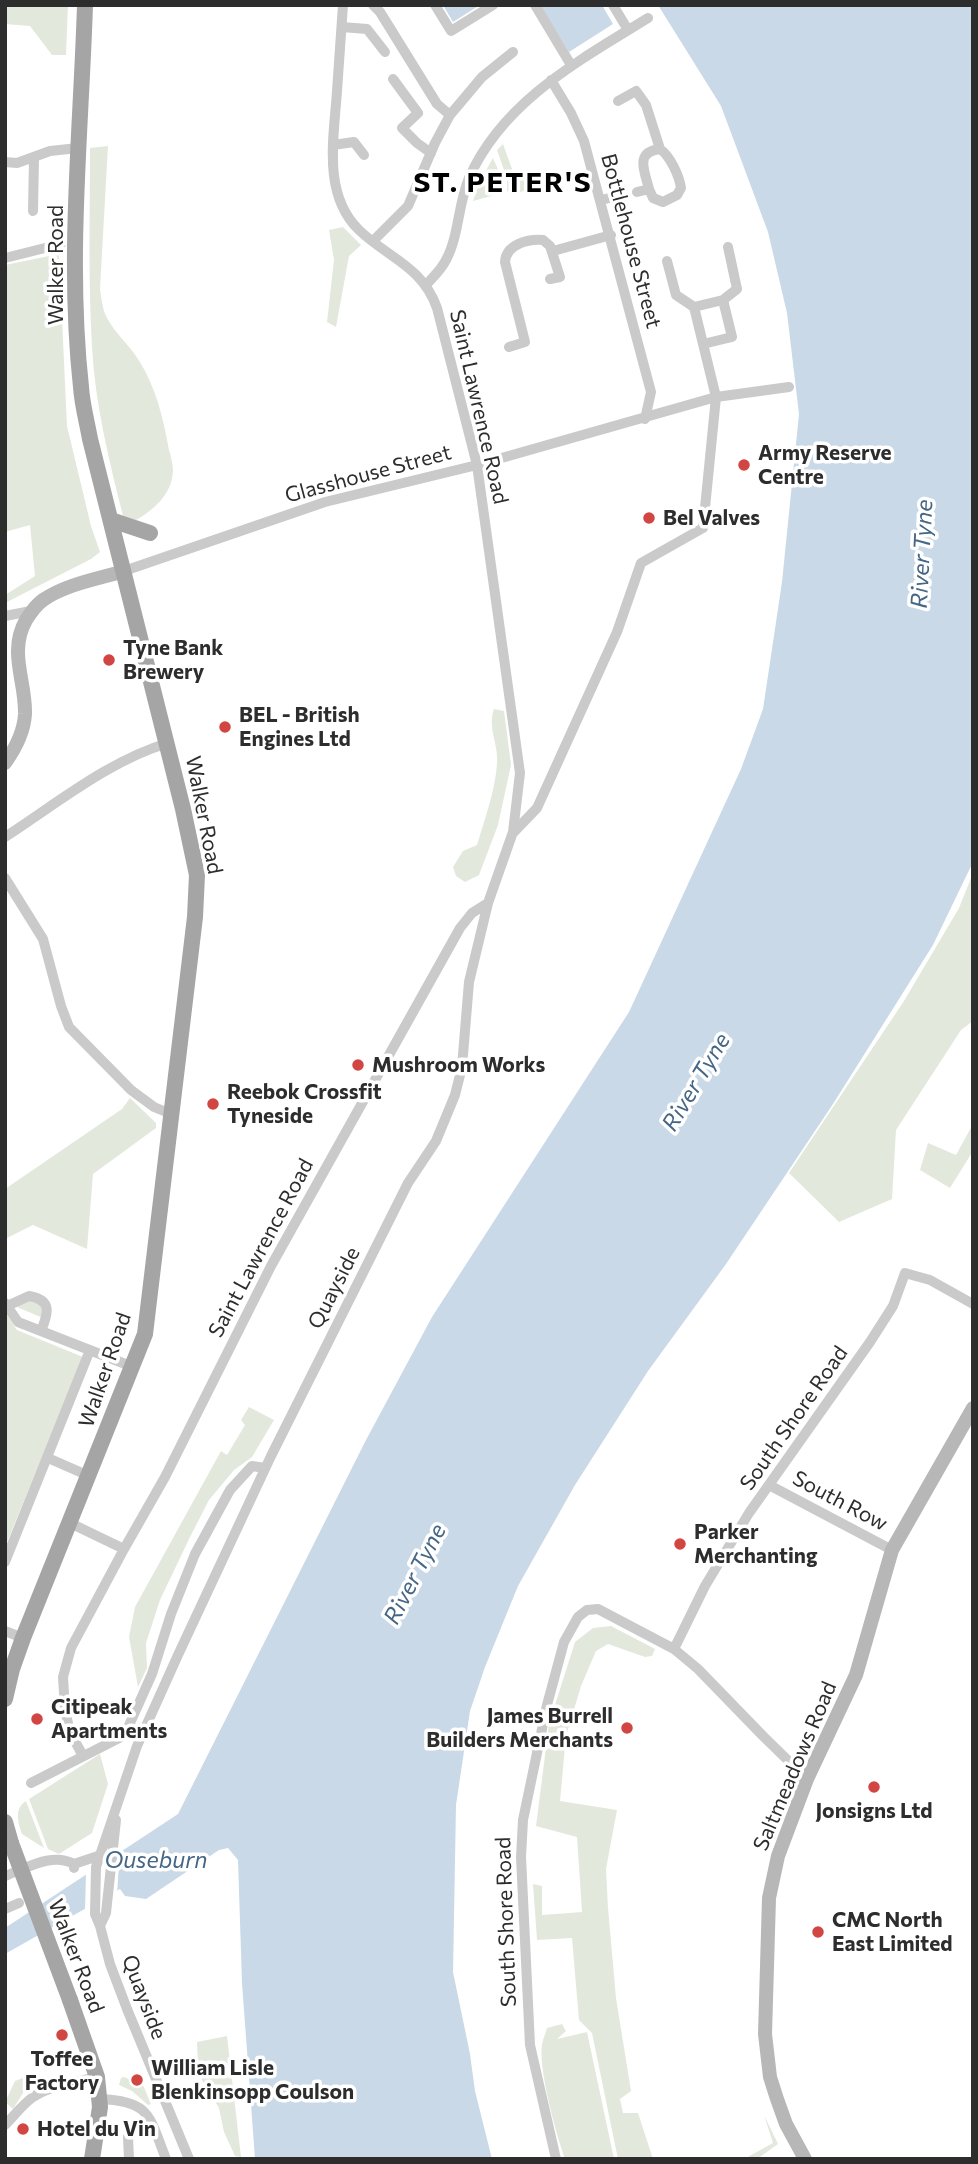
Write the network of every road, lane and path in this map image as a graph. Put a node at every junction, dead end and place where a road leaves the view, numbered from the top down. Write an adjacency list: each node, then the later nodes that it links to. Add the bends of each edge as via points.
1 (85, 5): 19 (main road, Walker Road)
2 (343, 5): 9 (street, Saint Lawrence Road)
3 (373, 5): 17 (street, via 437,104)
4 (435, 5): 5 (street, via 451,31)
5 (493, 5)
6 (535, 5): 13 (street)
7 (613, 5): 10 (street)
8 (649, 18): 10 (street)
9 (342, 26): 11 (street, via 367,29); 18 (street, Saint Lawrence Road)
10 (628, 30): 13 (street)
11 (385, 52)
12 (513, 52): 17 (street, via 482,78)
13 (571, 65): 15 (street)
14 (393, 79): 21 (street, via 418,113 402,128)
15 (551, 80): 28 (street, Bottlehouse Street, via 579,128); 38 (street, via 509,118 481,154 463,192 448,257)
16 (618, 101): 20 (street, via 636,91 646,105)
17 (450, 115): 21 (street)
18 (333, 145): 22 (street, via 354,142); 31 (street, Saint Lawrence Road, via 335,184 342,205 358,229)
19 (78, 148): 23 (street); 47 (main road, Walker Road, via 75,322 90,439)
20 (660, 149): 25 (street, via 649,151 643,159); 25 (street, via 681,188 663,202 653,198)
21 (431, 153): 31 (street, via 408,205)
22 (364, 155)
23 (34, 158): 24 (street); 29 (street)
24 (5, 162)
25 (649, 189): 26 (street)
26 (636, 192)
27 (622, 195): 28 (street)
28 (601, 200): 30 (street, Bottlehouse Street)
29 (33, 211)
30 (611, 235): 34 (street); 45 (street, Bottlehouse Street, via 651,392)
31 (373, 241): 38 (street, Saint Lawrence Road)
32 (61, 244): 35 (street)
33 (728, 247): 39 (street, via 737,289)
34 (552, 251): 37 (street, via 560,276); 42 (street, via 539,240 506,252 529,341)
35 (5, 258)
36 (667, 261): 40 (street, via 676,295)
37 (550, 279)
38 (426, 285): 46 (street, Saint Lawrence Road, via 438,308)
39 (723, 300): 40 (street); 41 (street, via 732,337)
40 (694, 307): 41 (street)
41 (703, 344): 44 (street)
42 (509, 347)
43 (789, 387): 44 (street, Glasshouse Street)
44 (716, 397): 45 (street, Glasshouse Street); 55 (street, via 703,528 641,563 617,632 537,808)
45 (645, 419): 46 (street, Glasshouse Street)
46 (477, 465): 49 (street, Glasshouse Street, via 325,502); 54 (street, Saint Lawrence Road)
47 (111, 520): 48 (main road); 49 (main road, Walker Road)
48 (150, 533)
49 (124, 571): 50 (street, via 52,594); 52 (main road, Walker Road)
50 (31, 611): 51 (street); 53 (street, via 17,651 25,715 16,747)
51 (5, 616)
52 (168, 743): 56 (street, via 125,760); 59 (main road, Walker Road, via 197,875)
53 (5, 763)
54 (520, 773): 55 (street, Quayside)
55 (513, 832): 58 (street, Quayside)
56 (5, 837)
57 (5, 878): 59 (street, via 43,939 69,1027 131,1090)
58 (488, 903): 67 (street, Quayside, via 469,982 456,1095); 71 (street, Saint Lawrence Road, via 460,928 271,1266)
59 (171, 1114): 64 (main road, Walker Road, via 145,1334)
60 (6, 1304): 62 (street, via 18,1322); 62 (street, via 29,1296 42,1300 47,1316)
61 (973, 1304): 69 (street, South Shore Road, via 930,1280 905,1273 893,1306 870,1342)
62 (41, 1331): 63 (street)
63 (90, 1350): 64 (street); 66 (street)
64 (133, 1367): 68 (main road, Walker Road)
65 (973, 1408): 72 (street, Saltmeadows Road)
66 (48, 1458): 68 (street); 73 (street)
67 (265, 1468): 78 (street, via 252,1465 247,1469 230,1490 195,1554 126,1732); 81 (street, Quayside, via 138,1743)
68 (89, 1476): 70 (main road, Walker Road)
69 (769, 1485): 72 (street, South Row); 76 (street, South Shore Road, via 705,1586)
70 (70, 1523): 71 (street); 75 (main road, Walker Road)
71 (124, 1549): 78 (street, Saint Lawrence Road, via 71,1648 63,1676 70,1732)
72 (892, 1550): 79 (street, Saltmeadows Road, via 856,1675)
73 (5, 1562)
74 (5, 1631): 75 (street)
75 (23, 1638): 77 (main road, Walker Road)
76 (674, 1649): 79 (street); 96 (street, South Shore Road, via 598,1609 587,1610 564,1642 547,1705 523,1820 521,1857 530,2045)
77 (5, 1697)
78 (83, 1756): 80 (street)
79 (807, 1779): 97 (street, Saltmeadows Road, via 778,1856 769,1898 765,1986 770,2077 786,2124)
80 (31, 1783)
81 (118, 1802): 83 (street, Quayside); 87 (street, Quayside, via 106,1913)
82 (5, 1822): 88 (main road, Walker Road, bridge)
83 (97, 1862): 84 (street, via 74,1867 59,1858 50,1859); 87 (street, Quayside, via 93,1906)
84 (5, 1876)
85 (19, 1903): 86 (street)
86 (5, 1909)
87 (100, 1926): 95 (street, Quayside, via 127,2010)
88 (97, 2077): 89 (main road, Walker Road); 90 (street, via 32,2098)
89 (100, 2103): 92 (main road, Walker Road); 94 (street, via 124,2101 141,2108)
90 (5, 2125)
91 (128, 2137): 93 (street)
92 (92, 2159)
93 (129, 2159)
94 (166, 2159)
95 (189, 2159)
96 (556, 2159)
97 (805, 2159)

